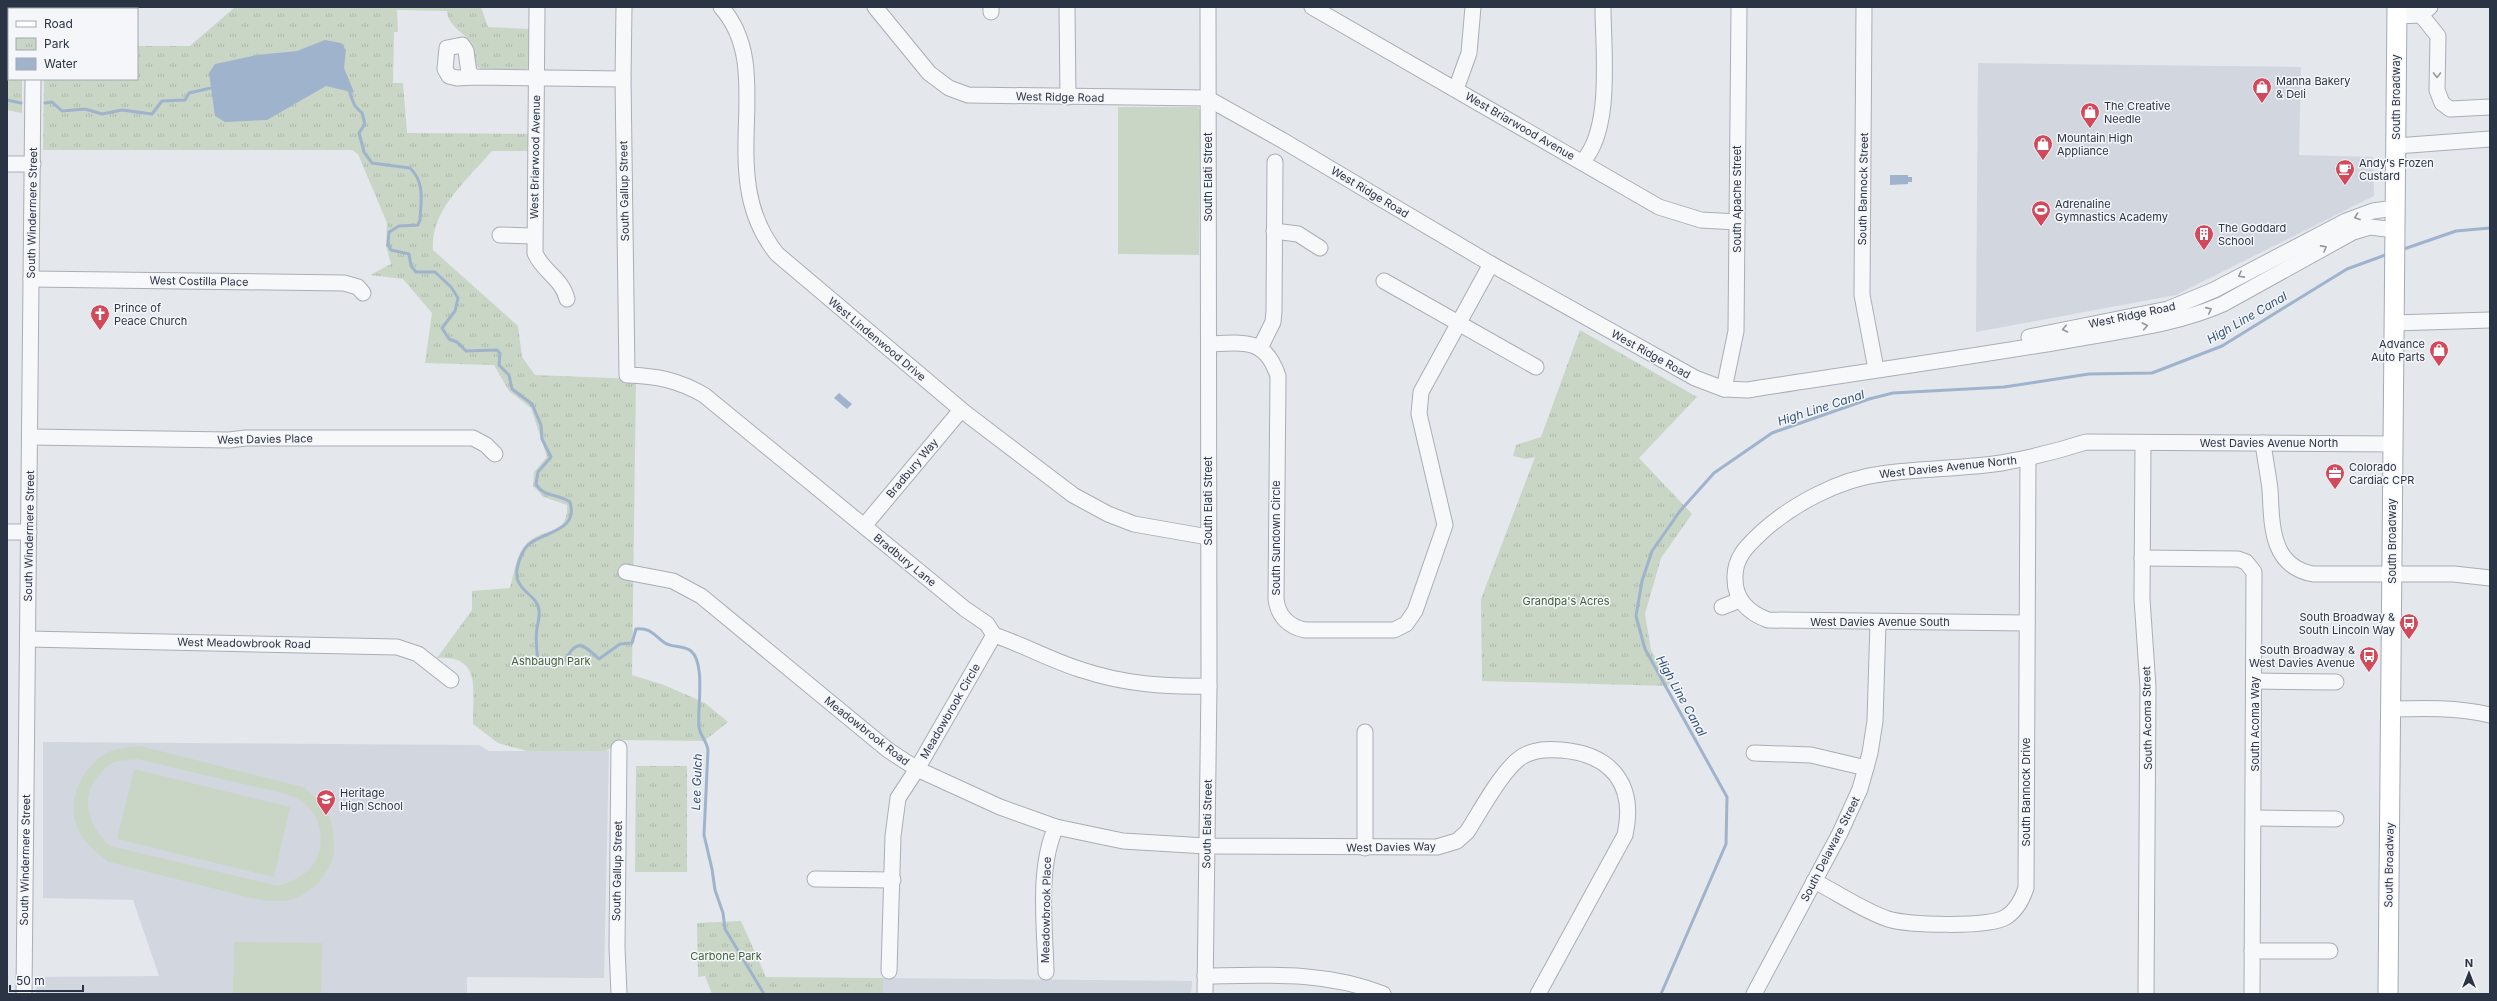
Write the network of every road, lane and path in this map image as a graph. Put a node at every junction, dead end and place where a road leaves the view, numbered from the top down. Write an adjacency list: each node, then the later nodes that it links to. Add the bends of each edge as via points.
1 (537, 7): 15 (street, West Briarwood Avenue)
2 (624, 7): 16 (street, South Gallup Street)
3 (721, 7): 49 (street, West Lindenwood Drive, via 732,20 743,45 746,65 747,186 754,216 764,237 795,271)
4 (875, 7): 19 (street, West Ridge Road, via 929,73 949,88 968,95)
5 (1067, 7): 19 (street)
6 (1208, 7): 20 (street, South Elati Street)
7 (1473, 7): 18 (street, via 1469,53)
8 (1603, 7): 25 (street, via 1604,96 1601,125 1594,144)
9 (1739, 7): 29 (street, South Apache Street)
10 (1864, 7): 46 (street, South Bannock Street, via 1862,295)
11 (1321, 9): 18 (street, West Briarwood Avenue)
12 (2397, 11): 13 (street, South Broadway); 23 (main road, South Broadway)
13 (2426, 11): 21 (street, South Broadway, one-way to 21, via 2438,36 2437,90 2442,104 2450,109)
14 (475, 77): 15 (street, West Briarwood Avenue)
15 (537, 79): 16 (street, West Briarwood Avenue); 33 (street, West Briarwood Avenue)
16 (622, 79): 47 (street, South Gallup Street)
17 (33, 80): 27 (street, South Windermere Street)
18 (1456, 89): 25 (street, West Briarwood Avenue)
19 (1068, 98): 20 (street, West Ridge Road)
20 (1207, 98): 35 (street, West Ridge Road); 43 (street, South Elati Street)
21 (2490, 107)
22 (2490, 138): 23 (street)
23 (2396, 146): 28 (main road, South Broadway)
24 (1275, 162): 31 (street)
25 (1582, 162): 29 (street, West Briarwood Avenue, via 1671,212 1702,220)
26 (7, 164): 27 (street)
27 (33, 164): 36 (street, South Windermere Street)
28 (2395, 208): 30 (main road, South Broadway); 46 (street, West Ridge Road, one-way to 46, via 2374,211 2346,221 2214,290 2168,309)
29 (1737, 222): 48 (street, South Apache Street, via 1736,331)
30 (2395, 230): 42 (main road, South Broadway); 46 (street, West Ridge Road, one-way to 30, via 2022,348 2126,330 2202,313 2353,232 2370,227)
31 (1274, 231): 34 (street, via 1298,234); 44 (street, via 1273,322)
32 (500, 235): 33 (street)
33 (534, 236): 39 (street, West Briarwood Avenue, via 534,253 538,261 562,287)
34 (1320, 248)
35 (1491, 264): 41 (street, South Sundown Circle); 48 (street, West Ridge Road, via 1695,378)
36 (31, 279): 38 (street, West Costilla Place, via 344,283 358,287); 50 (street, South Windermere Street)
37 (1384, 281): 41 (street)
38 (363, 293)
39 (566, 299)
40 (2490, 320): 42 (street)
41 (1460, 323): 44 (street, South Sundown Circle, via 1419,400 1419,414 1445,514 1444,535 1410,619 1399,628 1386,631 1300,629 1288,623 1279,612 1276,599 1278,376 1269,356); 45 (street)
42 (2394, 323): 53 (main road, South Broadway)
43 (1209, 344): 44 (street, via 1245,343); 59 (street, South Elati Street)
44 (1260, 348)
45 (1536, 367)
46 (1876, 369): 48 (street, West Ridge Road, via 1748,390)
47 (627, 375): 56 (street, Bradbury Lane, via 677,381 704,395)
48 (1724, 389)
49 (960, 410): 56 (street, Bradbury Way); 59 (street, West Lindenwood Drive, via 1073,495 1097,509 1134,524)
50 (30, 437): 54 (street, West Davies Place, via 229,440 473,438); 58 (street, South Windermere Street)
51 (2143, 443): 52 (street, West Davies Avenue North); 55 (street, West Davies Avenue North, via 2086,442); 60 (street, South Acoma Street)
52 (2263, 443): 53 (street, West Davies Avenue North); 62 (street, via 2274,540 2278,550 2290,564 2313,574)
53 (2393, 444): 62 (main road, South Broadway)
54 (495, 454)
55 (2028, 458): 64 (street, West Davies Avenue North, via 1978,466 1879,474 1837,486 1815,496 1771,524 1740,555 1734,574); 67 (street, South Bannock Drive)
56 (864, 526): 68 (street, Bradbury Lane, via 987,624)
57 (7, 532): 58 (street)
58 (29, 532): 69 (street, South Windermere Street)
59 (1208, 537): 73 (street, South Elati Street)
60 (2142, 558): 71 (street, South Acoma Way, via 2238,559 2252,568 2256,579); 100 (street, South Acoma Street, via 2148,687)
61 (626, 572): 80 (street, Meadowbrook Road, via 672,581 701,596 888,750)
62 (2392, 575): 63 (street, via 2454,574); 74 (main road, South Broadway)
63 (2490, 578)
64 (1740, 600): 65 (street); 66 (street, West Davies Avenue South, via 1756,615 1778,622)
65 (1722, 606)
66 (1878, 622): 67 (street, West Davies Avenue South); 79 (street, South Delaware Street, via 1875,721)
67 (2027, 623): 88 (street, South Bannock Drive, via 2026,888 2018,906 2005,918 1994,922 1913,924 1873,912)
68 (994, 635): 73 (street, Bradbury Lane, via 1105,677 1166,687); 80 (street, Meadowbrook Circle)
69 (28, 639): 70 (street, West Meadowbrook Road, via 397,647 418,654); 94 (street, South Windermere Street)
70 (451, 680)
71 (2254, 681): 72 (street); 81 (street, South Acoma Way)
72 (2336, 682)
73 (1209, 686): 84 (street, South Elati Street)
74 (2390, 709): 75 (street, via 2441,708); 102 (main road, South Broadway)
75 (2490, 715)
76 (1366, 732): 85 (street)
77 (619, 748): 95 (street, South Gallup Street)
78 (1754, 754): 79 (street, via 1811,755)
79 (1866, 768): 88 (street, South Delaware Street, via 1852,809)
80 (917, 769): 83 (street, Meadowbrook Road, via 1000,807); 87 (street, Meadowbrook Circle, via 898,798 893,836)
81 (2255, 818): 82 (street); 89 (street, South Acoma Way)
82 (2336, 818)
83 (1056, 826): 84 (street, Meadowbrook Road, via 1123,840); 92 (street, Meadowbrook Place, via 1048,847 1045,870)
84 (1206, 846): 85 (street, West Davies Way); 93 (street, South Elati Street)
85 (1365, 848): 98 (street, West Davies Way, via 1437,846 1457,841 1467,832 1509,768 1532,752 1544,749 1578,751 1594,756 1610,768 1618,777 1629,811 1625,835)
86 (814, 879): 87 (street)
87 (893, 880): 91 (street, Meadowbrook Circle)
88 (1814, 880): 99 (street, South Delaware Street)
89 (2252, 951): 90 (street); 101 (street, South Acoma Way)
90 (2330, 951)
91 (889, 972)
92 (1046, 972)
93 (1205, 976): 96 (street, South Elati Street); 97 (street, via 1286,974 1316,977)
94 (24, 994)
95 (619, 994)
96 (1205, 994)
97 (1383, 994)
98 (1538, 994)
99 (1754, 994)
100 (2146, 994)
101 (2252, 994)
102 (2388, 994)

